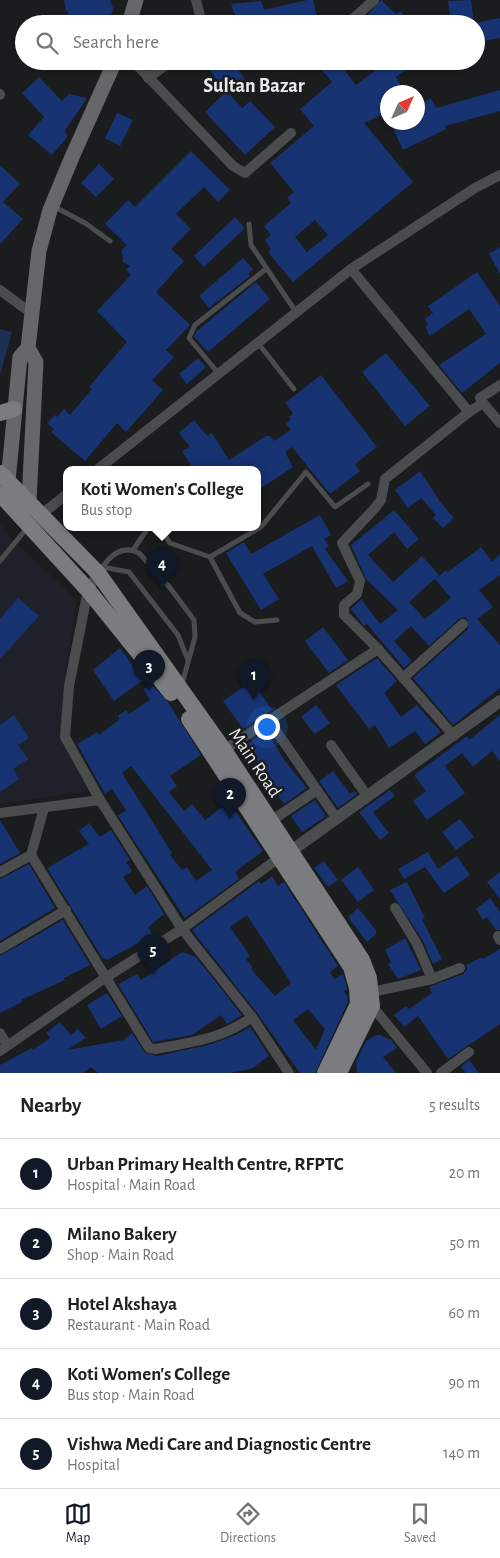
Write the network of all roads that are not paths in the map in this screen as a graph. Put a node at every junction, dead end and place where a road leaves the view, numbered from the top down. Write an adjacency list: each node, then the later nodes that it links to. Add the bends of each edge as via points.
1 (136, 0): 4 (main road)
2 (196, 0): 5 (street)
3 (374, 0): 6 (street)
4 (132, 15)
5 (200, 15)
6 (357, 15)
7 (111, 70): 13 (main road)
8 (141, 70): 10 (street)
9 (159, 70): 10 (street)
10 (148, 78): 11 (street, via 233,166 245,173)
11 (291, 133)
12 (500, 174): 17 (street)
13 (52, 205): 15 (lane); 20 (main road, via 39,251)
14 (250, 224): 16 (lane, via 251,245)
15 (110, 241)
16 (266, 269): 19 (lane); 23 (lane, via 195,324 189,338)
17 (351, 269): 19 (street); 28 (street)
18 (0, 290): 20 (street)
19 (296, 312): 21 (street)
20 (31, 313): 22 (main road)
21 (258, 343): 23 (street); 25 (lane)
22 (28, 348): 27 (main road, via 20,358); 34 (main road, via 36,362)
23 (219, 374): 30 (street)
24 (500, 384): 26 (street, via 480,398)
25 (294, 389)
26 (483, 403): 28 (street); 29 (street)
27 (7, 411): 32 (main road)
28 (469, 412): 46 (street, via 385,479 381,500 342,543 360,581 357,594 344,605 344,615)
29 (500, 423)
30 (102, 466)
31 (368, 484): 35 (lane, via 335,507 306,472)
32 (2, 486): 34 (main road)
33 (63, 496): 34 (street)
34 (30, 513): 41 (lane); 42 (main road, Main Road); 43 (main road, Main Road)
35 (261, 527)
36 (146, 531): 39 (lane)
37 (162, 531): 40 (lane, via 170,543)
38 (254, 531): 40 (lane)
39 (133, 550): 42 (lane, via 125,548 117,552); 47 (lane, via 171,589 194,620 195,637)
40 (210, 557): 44 (lane, via 240,613 255,622)
41 (0, 561)
42 (100, 570): 43 (street); 47 (lane, via 129,572 178,635); 49 (main road, Main Road)
43 (88, 590): 57 (street, via 69,686 64,737); 62 (main road, Main Road, via 175,698)
44 (277, 620)
45 (463, 624): 48 (street)
46 (378, 649): 48 (street); 51 (street)
47 (188, 660): 49 (lane)
48 (403, 678): 52 (street)
49 (181, 689): 54 (main road, Main Road)
50 (500, 701): 52 (street)
51 (270, 722): 54 (street); 55 (street)
52 (454, 736): 56 (street)
53 (331, 745): 56 (street)
54 (224, 750): 61 (main road, Main Road)
55 (317, 790): 60 (street); 61 (street)
56 (368, 797): 60 (street)
57 (100, 800): 58 (street); 67 (street)
58 (44, 808): 59 (street); 63 (street)
59 (0, 813)
60 (337, 819): 62 (street)
61 (270, 820): 62 (main road, Main Road)
62 (285, 854): 67 (street); 72 (main road, Main Road, via 362,960); 78 (main road, Main Road, via 351,967 356,982 358,1004)
63 (31, 855): 64 (street); 66 (street)
64 (0, 872)
65 (395, 908): 71 (street, via 418,944)
66 (66, 910): 68 (street); 70 (street)
67 (182, 929): 70 (street); 73 (street)
68 (0, 949)
69 (460, 968): 71 (street)
70 (105, 978): 73 (street, via 152,1049 226,1033); 75 (street)
71 (432, 979): 72 (street)
72 (372, 999): 79 (main road); 80 (street)
73 (252, 1018): 77 (street)
74 (0, 1033): 75 (street)
75 (3, 1048)
76 (469, 1052): 81 (street)
77 (285, 1072)
78 (325, 1073)
79 (339, 1073)
80 (427, 1073)
81 (441, 1073)

